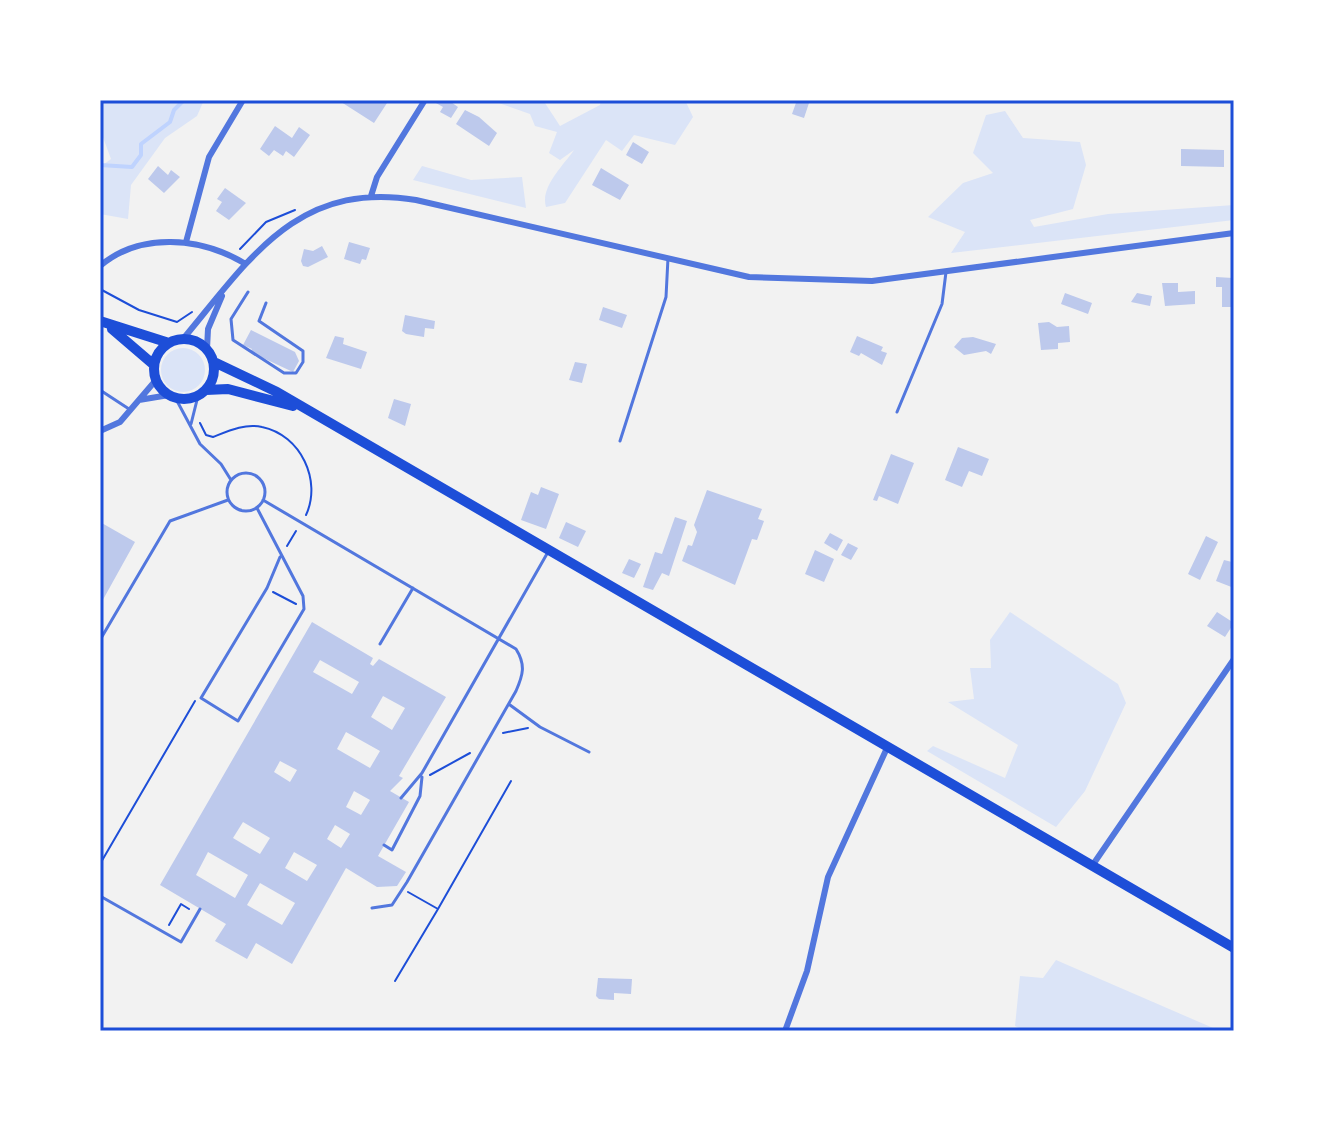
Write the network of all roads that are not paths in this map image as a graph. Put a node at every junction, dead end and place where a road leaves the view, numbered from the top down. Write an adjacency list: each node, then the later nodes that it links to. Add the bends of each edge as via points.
1 (243, 100): 5 (street, via 209,157)
2 (425, 100): 3 (street, via 377,177)
3 (371, 196): 6 (street, via 416,200); 7 (street, via 287,225)
4 (1234, 233): 9 (street)
5 (186, 242): 7 (street); 8 (street, via 126,248)
6 (668, 258): 9 (street, via 749,277 805,280 872,281); 29 (lane, via 666,297)
7 (244, 263): 10 (street)
8 (100, 266)
9 (946, 272): 26 (lane, via 942,304)
10 (228, 286): 14 (street); 16 (street, via 208,329)
11 (248, 292): 12 (lane, via 229,325 233,340 284,373 296,373 303,351 259,321)
12 (266, 303)
13 (100, 322): 15 (main road); 18 (main road)
14 (183, 339): 15 (main road); 16 (main road)
15 (169, 343): 18 (main road)
16 (207, 349): 17 (main road)
17 (214, 362): 21 (main road, via 212,382); 24 (main road)
18 (154, 365): 19 (main road)
19 (156, 380): 22 (main road); 23 (street)
20 (100, 390): 25 (lane)
21 (202, 393): 22 (main road); 24 (main road, via 228,389); 27 (lane)
22 (173, 397): 23 (street); 27 (lane)
23 (139, 400): 25 (street)
24 (303, 408): 34 (main road)
25 (129, 409): 28 (street, via 120,422)
26 (897, 412)
27 (191, 424): 30 (lane, via 200,444)
28 (100, 431)
29 (620, 441)
30 (231, 480): 31 (lane); 32 (lane, via 241,474 258,478)
31 (228, 500): 33 (lane, via 241,510); 38 (lane, via 170,521)
32 (263, 500): 33 (lane); 36 (lane)
33 (257, 508): 35 (lane)
34 (548, 552): 37 (lane); 42 (main road)
35 (280, 557): 35 (lane, via 303,596 304,609 238,721 201,698)
36 (413, 588): 37 (lane); 39 (lane)
37 (499, 638): 41 (lane, via 524,661); 44 (lane)
38 (100, 640)
39 (380, 644)
40 (1234, 659): 47 (street)
41 (509, 704): 43 (lane); 49 (lane, via 392,905)
42 (887, 748): 47 (main road); 52 (street, via 828,877 807,971)
43 (589, 752)
44 (422, 773): 45 (lane); 46 (lane, via 420,796 392,850)
45 (401, 798)
46 (384, 845)
47 (1092, 866): 51 (main road)
48 (100, 896): 50 (lane, via 181,942)
49 (372, 908)
50 (200, 909)
51 (1234, 948)
52 (785, 1031)

